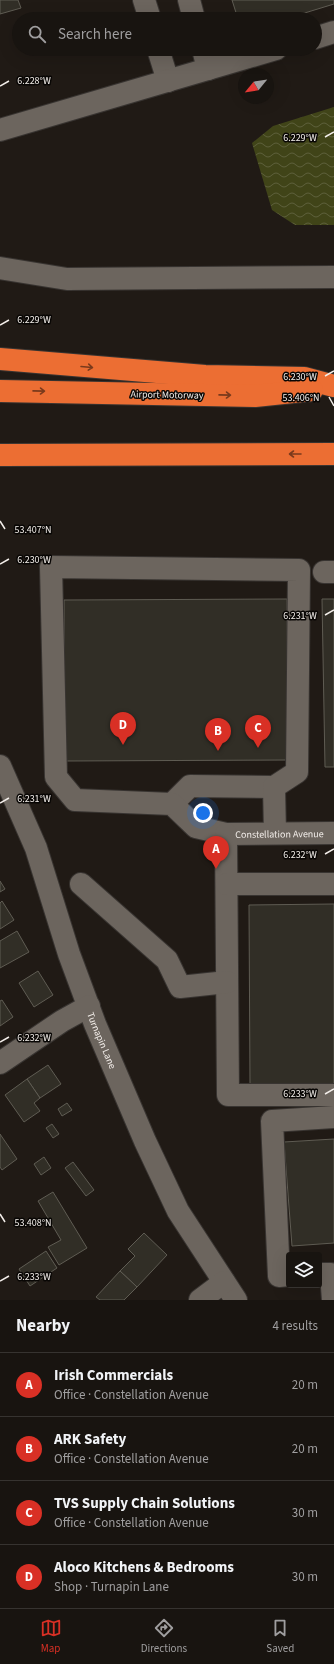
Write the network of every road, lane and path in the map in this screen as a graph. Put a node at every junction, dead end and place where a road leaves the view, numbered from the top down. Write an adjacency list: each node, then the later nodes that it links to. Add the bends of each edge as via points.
1 (144, 0): 3 (street)
2 (188, 0): 4 (street)
3 (148, 12)
4 (192, 12)
5 (334, 32): 6 (street)
6 (322, 36)
7 (160, 56): 10 (street)
8 (227, 56): 9 (street)
9 (206, 59): 10 (street)
10 (168, 81): 11 (street)
11 (0, 130)
12 (0, 268): 13 (street, via 66,279)
13 (334, 277)
14 (0, 359): 15 (highway, one-way to 15, via 205,376 304,378)
15 (334, 387): 16 (highway, Airport Motorway, one-way to 15, via 255,396)
16 (0, 391)
17 (247, 454): 18 (highway, one-way to 17); 19 (highway); 20 (highway)
18 (334, 454)
19 (0, 455)
20 (0, 468)
21 (0, 766): 31 (street, Turnapin Lane, via 36,848)
22 (274, 787): 23 (street, via 190,786); 23 (street, via 297,772 299,570 51,567 56,777 75,800); 24 (street)
23 (172, 804): 26 (street, Constellation Avenue, via 196,827)
24 (275, 833): 25 (street, Constellation Avenue); 26 (street, Constellation Avenue)
25 (334, 833)
26 (226, 834): 28 (street)
27 (81, 884): 30 (street, via 167,960 180,987)
28 (227, 884): 29 (street); 30 (street)
29 (334, 884)
30 (227, 982): 33 (street, via 228,1095)
31 (88, 1006): 32 (street); 37 (street, Turnapin Lane, via 145,1141 178,1211)
32 (0, 1063)
33 (334, 1094)
34 (334, 1117): 36 (street, via 272,1121 279,1276)
35 (322, 1274): 40 (street, via 331,1274)
36 (286, 1275)
37 (224, 1282): 38 (street); 39 (street, Turnapin Lane)
38 (200, 1300)
39 (236, 1300)
40 (333, 1300)

